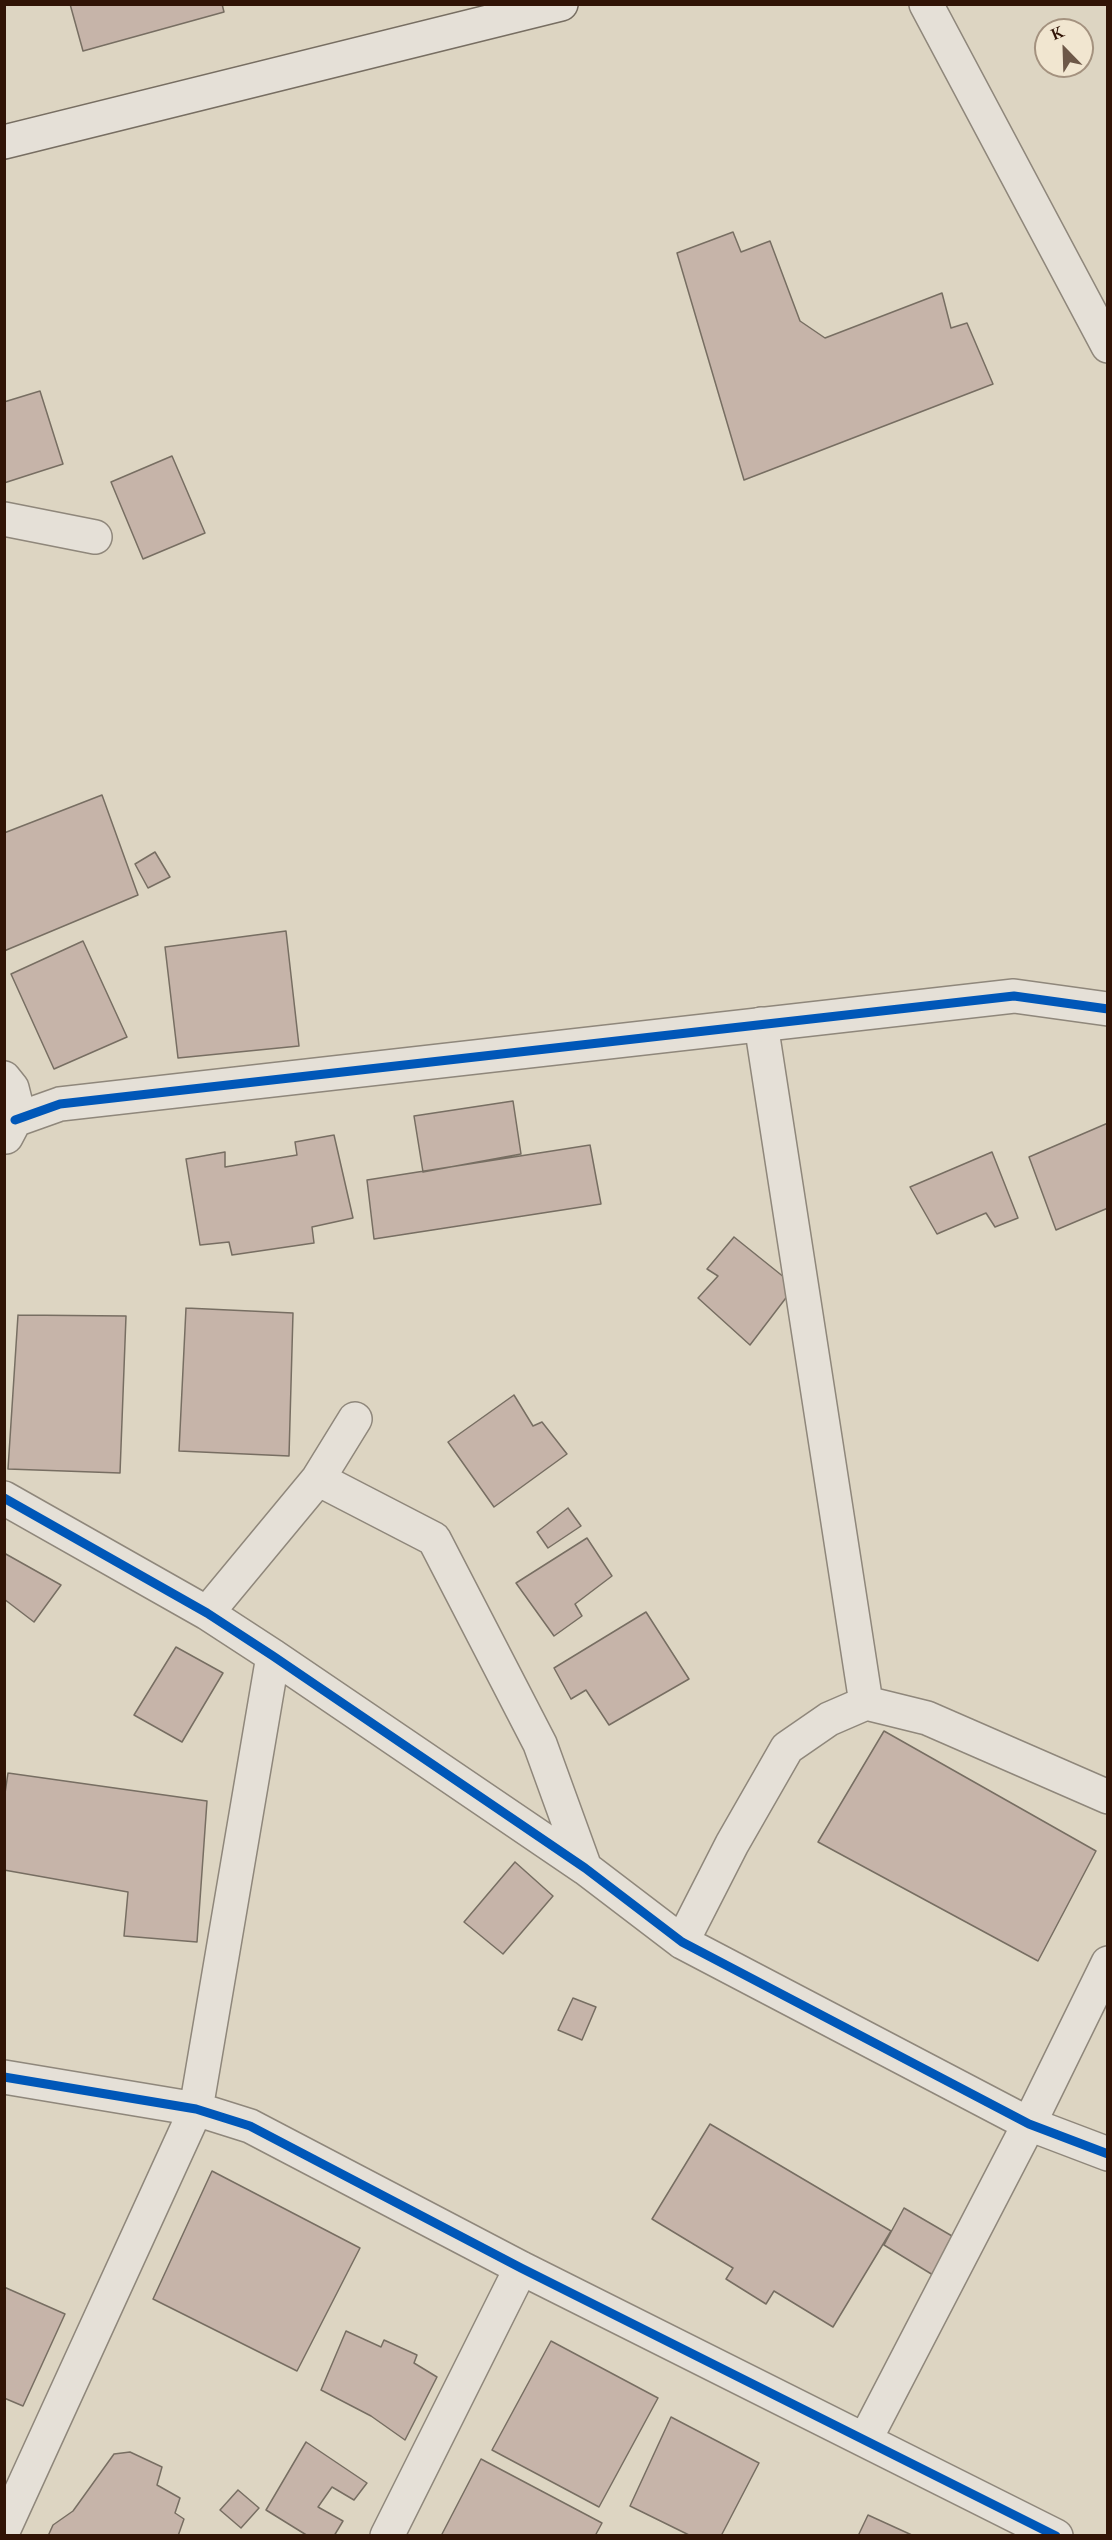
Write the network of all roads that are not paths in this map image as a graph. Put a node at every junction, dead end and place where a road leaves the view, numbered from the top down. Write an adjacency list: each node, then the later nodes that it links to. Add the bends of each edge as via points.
1 (926, 4): 4 (street)
2 (549, 6): 3 (street)
3 (4, 142)
4 (1107, 346)
5 (4, 519): 6 (street)
6 (95, 537)
7 (1107, 1009): 8 (street, via 1014,996)
8 (761, 1024): 10 (street, via 60,1104); 16 (street)
9 (4, 1078): 10 (street, via 12,1088 16,1104)
10 (10, 1129)
11 (355, 1419): 12 (street)
12 (318, 1479): 14 (street); 18 (street, via 434,1539 540,1744)
13 (4, 1498): 14 (street)
14 (207, 1613): 15 (street)
15 (273, 1656): 18 (street); 23 (street)
16 (866, 1703): 17 (street, via 927,1718); 19 (street, via 830,1719 787,1748)
17 (1107, 1797)
18 (585, 1868): 19 (street)
19 (682, 1942): 24 (street)
20 (1107, 1963): 21 (street)
21 (1093, 2027): 24 (street)
22 (4, 2077): 23 (street)
23 (196, 2109): 26 (street, via 250,2126); 28 (street)
24 (1029, 2124): 25 (street); 27 (street)
25 (1107, 2154)
26 (521, 2268): 27 (street); 29 (street)
27 (865, 2440): 30 (street)
28 (4, 2529)
29 (387, 2535)
30 (1056, 2535)

